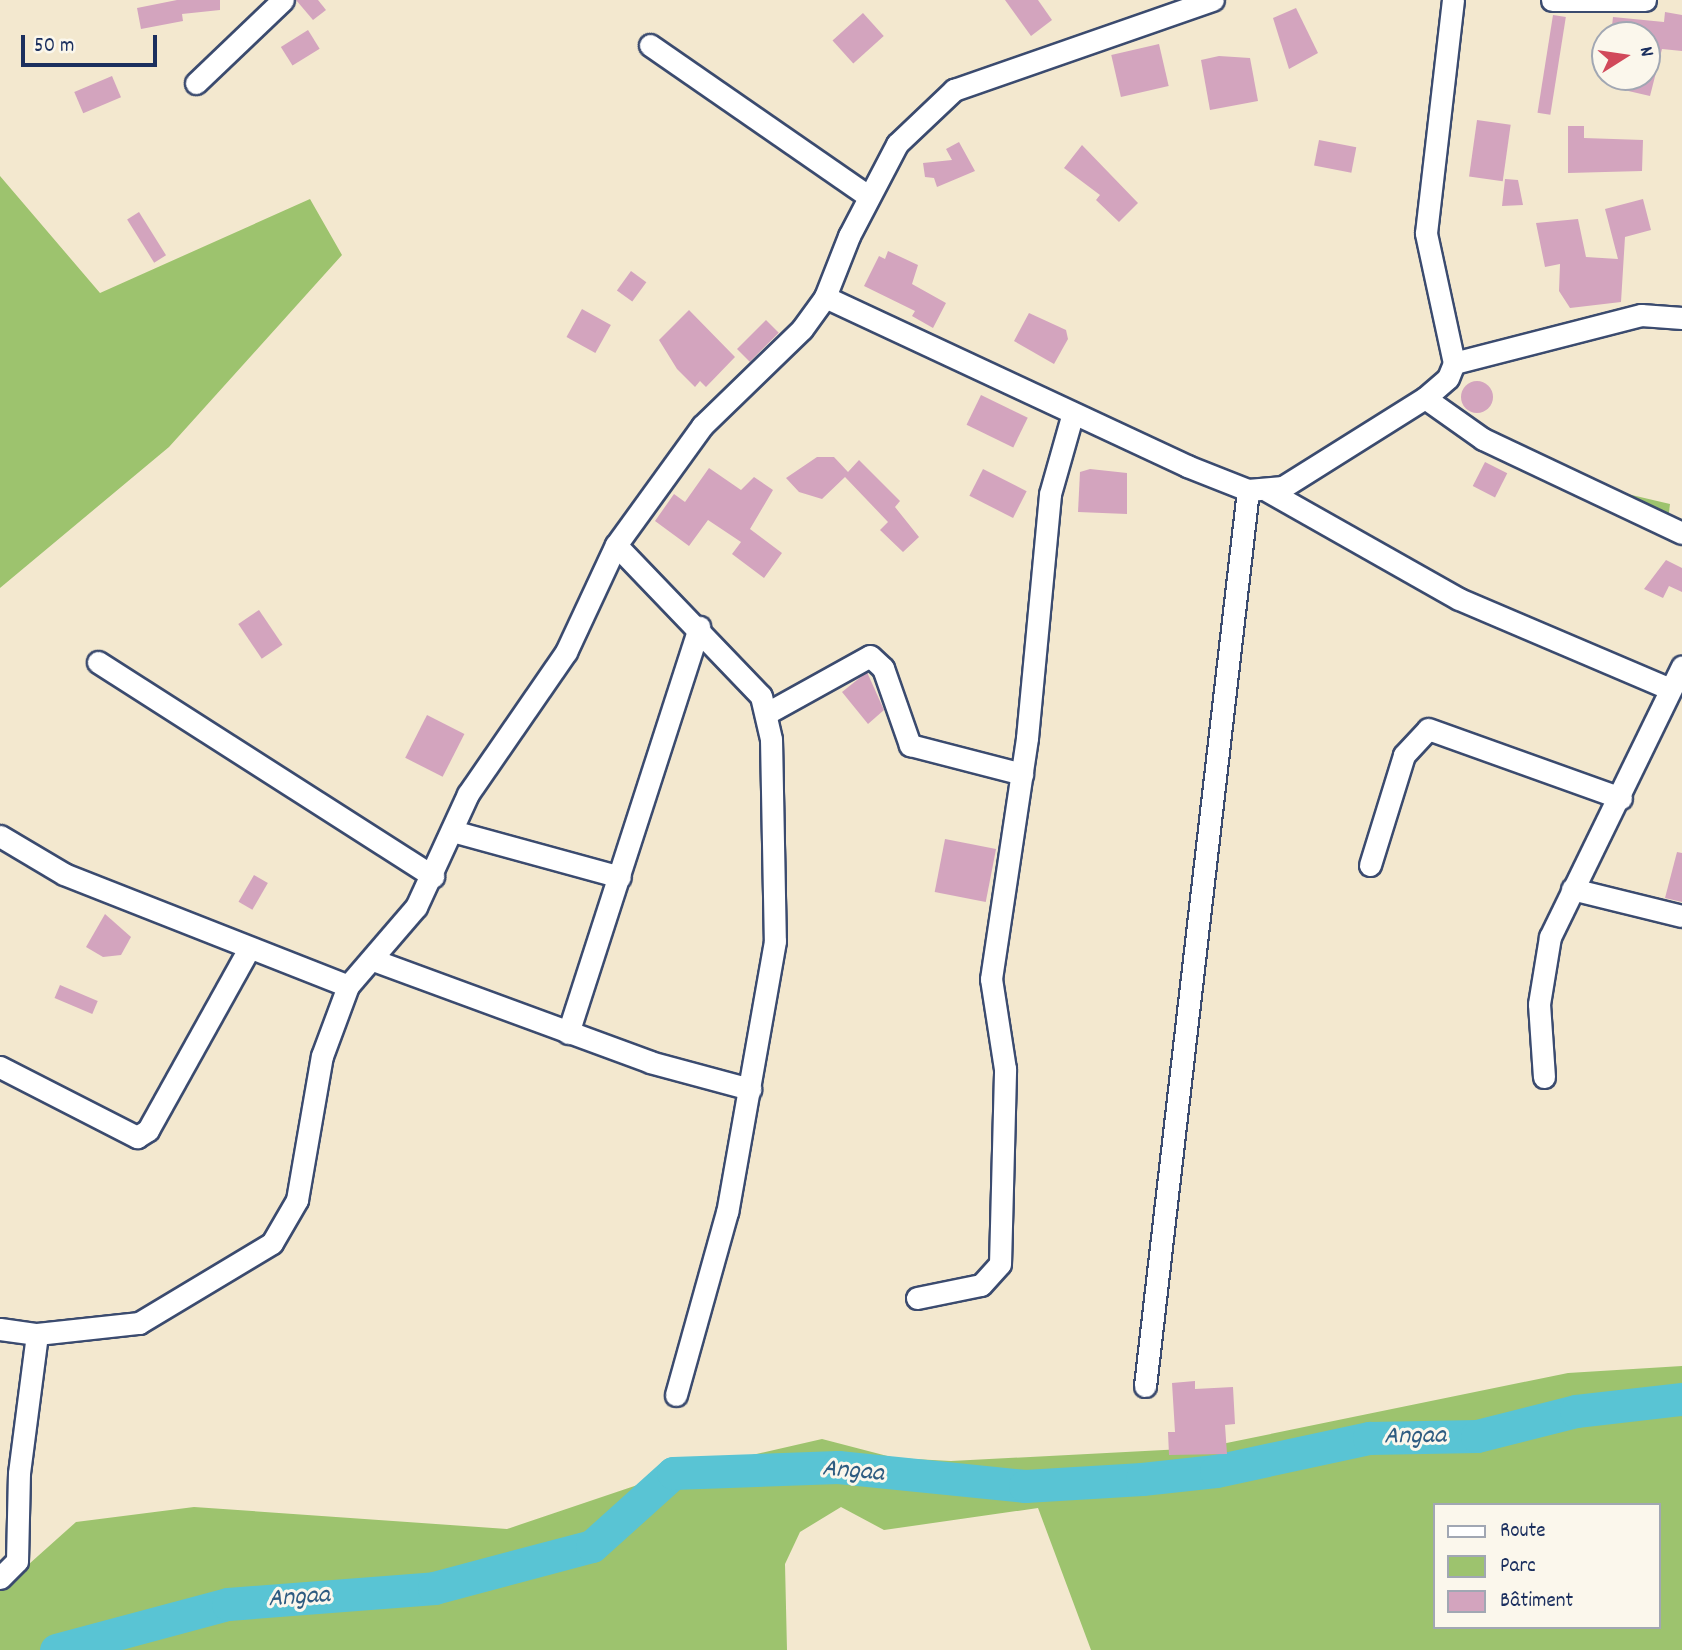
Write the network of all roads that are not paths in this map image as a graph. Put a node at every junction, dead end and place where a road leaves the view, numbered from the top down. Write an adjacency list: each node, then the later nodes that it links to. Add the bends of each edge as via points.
1 (1213, 0): 9 (street, via 954,90 897,144)
2 (1453, 0): 12 (street, via 1426,233)
3 (1552, 0): 5 (street)
4 (1645, 0): 5 (street)
5 (1576, 1)
6 (272, 2): 8 (street)
7 (650, 45): 9 (street)
8 (196, 83)
9 (868, 196): 10 (street)
10 (825, 297): 14 (street); 17 (street, via 802,329 702,426)
11 (1682, 318): 12 (street, via 1641,315)
12 (1454, 363): 13 (street, via 1448,378)
13 (1425, 398): 15 (street, via 1299,478); 16 (street, via 1483,439)
14 (1072, 416): 15 (street); 23 (street, via 1050,494)
15 (1258, 491): 21 (street, via 1458,599); 42 (street)
16 (1682, 533)
17 (616, 545): 18 (street); 25 (street, via 566,652 468,794)
18 (699, 627): 22 (street); 29 (street)
19 (98, 662): 28 (street)
20 (1682, 666): 21 (street)
21 (1670, 689): 24 (street)
22 (769, 712): 23 (street, via 870,656 883,668 910,745); 38 (street, via 775,941)
23 (1022, 774): 39 (street, via 991,979 1005,1069 1000,1264 981,1285)
24 (1622, 798): 27 (street, via 1428,729 1404,755); 30 (street)
25 (452, 831): 28 (street); 29 (street)
26 (0, 836): 32 (street, via 64,874)
27 (1370, 865)
28 (433, 876): 33 (street)
29 (620, 877): 35 (street)
30 (1572, 889): 31 (street); 37 (street, via 1541,976)
31 (1682, 916)
32 (248, 950): 34 (street); 36 (street, via 148,1130 137,1137)
33 (376, 961): 34 (street); 35 (street)
34 (348, 986): 41 (street, via 322,1056 296,1200 272,1243 139,1323)
35 (568, 1033): 38 (street)
36 (0, 1067)
37 (1544, 1077)
38 (750, 1089): 43 (street, via 727,1212)
39 (917, 1298)
40 (0, 1329): 41 (street)
41 (37, 1334): 44 (street)
42 (1145, 1386)
43 (676, 1395)
44 (10, 1474): 45 (street, via 17,1561)
45 (0, 1578)

